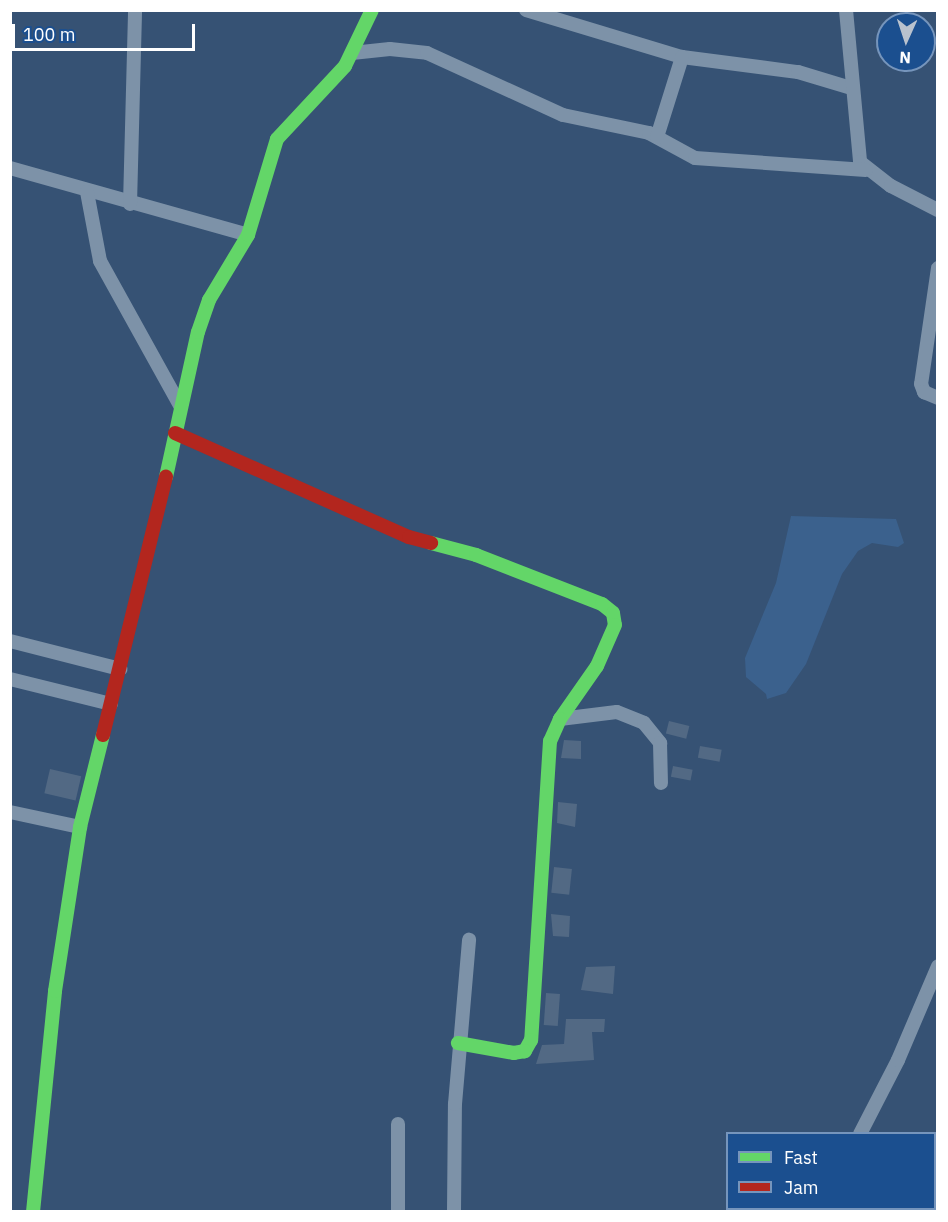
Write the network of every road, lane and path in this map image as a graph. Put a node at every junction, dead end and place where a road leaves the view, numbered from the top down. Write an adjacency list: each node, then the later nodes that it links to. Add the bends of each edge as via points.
1 (135, 10): 12 (street)
2 (372, 10): 5 (street)
3 (526, 10): 6 (street)
4 (846, 10): 7 (street)
5 (352, 53): 8 (street, via 390,49 427,53 563,116); 14 (street, via 336,76 277,139)
6 (682, 57): 7 (street, via 798,72); 8 (street)
7 (851, 88): 10 (street, via 857,152)
8 (657, 137): 10 (street, via 695,158)
9 (10, 168): 11 (street)
10 (866, 170): 13 (street)
11 (87, 192): 12 (street); 17 (street, via 100,261)
12 (130, 204): 14 (street)
13 (938, 210)
14 (248, 235): 17 (street, via 209,300)
15 (938, 268): 16 (street, via 921,384 924,392)
16 (938, 398)
17 (181, 407): 18 (street)
18 (175, 433): 20 (street); 23 (street, via 409,537 477,555 609,608 615,626 606,647)
19 (10, 641): 20 (street)
20 (120, 669): 22 (street)
21 (10, 679): 22 (street)
22 (111, 704): 26 (street)
23 (560, 719): 24 (street, via 617,712 644,723 660,743); 29 (street, via 548,755 531,1040 525,1051 514,1053)
24 (661, 783)
25 (10, 812): 26 (street)
26 (80, 827): 32 (street, via 55,991)
27 (469, 940): 29 (street)
28 (938, 966): 31 (street, via 898,1060)
29 (458, 1043): 34 (street)
30 (398, 1124): 33 (street)
31 (861, 1132)
32 (33, 1212)
33 (398, 1212)
34 (454, 1212)

